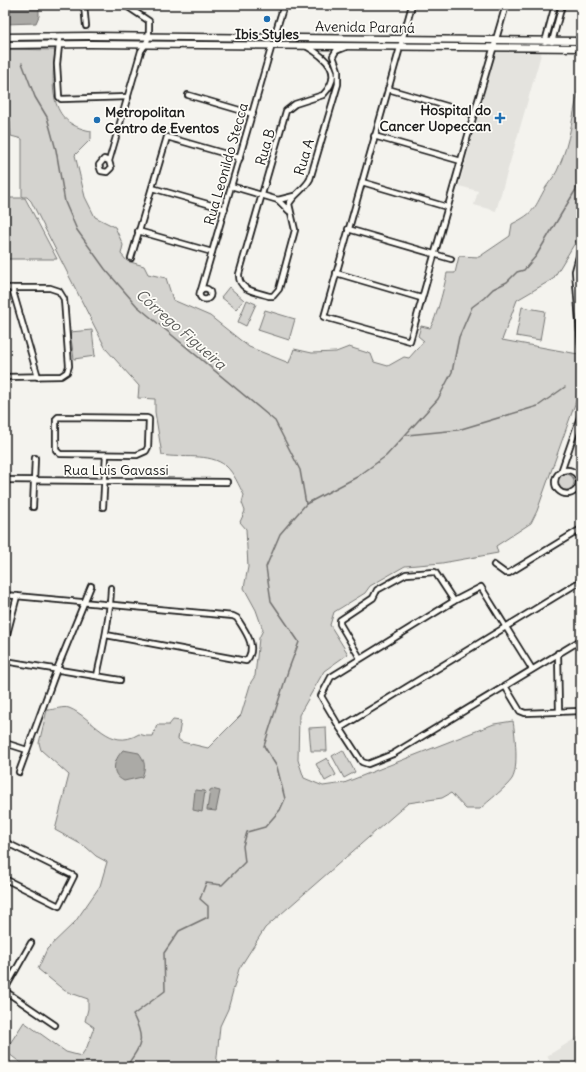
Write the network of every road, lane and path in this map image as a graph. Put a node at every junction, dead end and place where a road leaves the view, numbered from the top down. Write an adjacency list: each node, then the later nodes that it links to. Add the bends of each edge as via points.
1 (84, 5): 8 (street)
2 (125, 5): 11 (street, via 149,21)
3 (284, 5): 12 (street)
4 (412, 5): 13 (street)
5 (506, 5): 17 (street)
6 (555, 5): 18 (street)
7 (562, 5): 18 (street)
8 (86, 26)
9 (60, 36): 10 (main road, Avenida Paraná); 11 (main road, Avenida Paraná); 15 (street)
10 (5, 37)
11 (149, 37): 12 (main road, Avenida Paraná); 16 (street)
12 (274, 37): 13 (main road, Avenida Paraná); 20 (main road)
13 (402, 39): 17 (main road, Avenida Paraná); 23 (street)
14 (581, 41): 18 (main road, Avenida Paraná)
15 (59, 44): 16 (main road, Avenida Paraná); 19 (main road, Avenida Paraná); 30 (street, via 59,97)
16 (147, 44): 20 (main road, Avenida Paraná); 30 (street, via 141,51)
17 (495, 44): 18 (main road, Avenida Paraná); 23 (main road, Avenida Paraná); 33 (street)
18 (548, 44): 24 (main road, Avenida Paraná)
19 (5, 45)
20 (272, 45): 21 (main road, Avenida Paraná); 32 (street, Rua Leonildo Stecca)
21 (305, 45): 22 (main road, Avenida Paraná); 26 (street)
22 (350, 46): 23 (main road, Avenida Paraná); 25 (street, via 334,53)
23 (400, 46): 27 (street)
24 (581, 48)
25 (334, 59): 26 (street); 31 (street, Rua A, via 339,78)
26 (328, 62): 28 (street, via 333,71 333,78)
27 (388, 89): 33 (street); 34 (street)
28 (326, 92): 31 (street); 41 (street, Rua B, via 320,97 291,106 286,111)
29 (188, 95): 32 (street)
30 (128, 97): 36 (street)
31 (332, 99): 42 (street, Rua A, via 310,179 304,189)
32 (253, 114): 35 (street, Rua Leonildo Stecca)
33 (474, 114): 37 (street)
34 (374, 136): 37 (street); 38 (street)
35 (240, 158): 39 (street, Rua Leonildo Stecca); 40 (street, via 167,137)
36 (109, 161)
37 (461, 161): 44 (street)
38 (362, 182): 44 (street); 47 (street)
39 (231, 186): 41 (street); 45 (street, Rua Leonildo Stecca)
40 (152, 188): 45 (street); 48 (street)
41 (262, 195): 43 (street); 46 (street, Rua B, via 239,274 241,283 248,290 269,296 278,292 295,230)
42 (295, 196): 43 (street); 46 (street, Rua A, via 289,204)
43 (278, 200): 46 (street)
44 (447, 207): 51 (street)
45 (225, 209): 50 (street, Rua Leonildo Stecca)
46 (290, 212)
47 (348, 229): 51 (street); 54 (street)
48 (138, 231): 50 (street); 52 (street)
49 (581, 249): 58 (street, via 575,271)
50 (212, 252): 57 (street, Rua Leonildo Stecca)
51 (434, 254): 53 (street); 59 (street)
52 (130, 258)
53 (451, 260)
54 (336, 273): 59 (street); 59 (street, via 324,317 410,341)
55 (5, 288): 56 (street)
56 (12, 288): 63 (street); 63 (street, via 50,288 59,291 64,299 67,372 61,376)
57 (204, 289)
58 (578, 291): 60 (street)
59 (421, 298)
60 (580, 338): 61 (street)
61 (581, 346)
62 (5, 377): 63 (street)
63 (38, 377)
64 (581, 414): 67 (street)
65 (106, 455): 65 (street, via 137,455 146,451 149,443 149,419 56,419 58,453); 71 (street)
66 (35, 458): 70 (street)
67 (561, 472): 68 (street, via 570,471); 68 (street, via 555,482 558,490 565,494 576,490)
68 (579, 477)
69 (5, 480): 70 (street, Rua Luis Gavassi)
70 (34, 480): 71 (street, Rua Luis Gavassi); 73 (street)
71 (105, 481): 72 (street, Rua Luis Gavassi); 74 (street)
72 (227, 482)
73 (33, 507)
74 (103, 507)
75 (581, 529): 76 (street, via 509,573)
76 (494, 565)
77 (581, 581): 85 (street)
78 (91, 586): 83 (street)
79 (111, 588): 84 (street)
80 (5, 595): 81 (street)
81 (17, 596): 83 (street); 88 (street)
82 (454, 601): 85 (street, via 481,587); 90 (street); 90 (street, via 438,574 432,571 406,574 377,590 373,598 340,620)
83 (84, 603): 84 (street); 92 (street)
84 (110, 605): 86 (street); 86 (street, via 233,616 237,618 251,644 249,658 246,661)
85 (506, 628): 93 (street); 99 (street)
86 (106, 635): 94 (street)
87 (581, 640): 89 (street)
88 (5, 642)
89 (558, 653): 93 (street); 98 (street)
90 (360, 658): 99 (street, via 331,677 321,696)
91 (5, 661): 92 (street)
92 (57, 669): 94 (street); 101 (street)
93 (532, 669): 96 (street)
94 (97, 676): 95 (street)
95 (120, 680)
96 (505, 686): 98 (street, via 520,711); 99 (street, via 393,754 368,764 362,762)
97 (581, 711): 98 (street)
98 (558, 712)
99 (340, 728)
100 (5, 744): 101 (street)
101 (27, 750): 102 (street)
102 (19, 772)
103 (5, 842): 104 (street, via 74,876 59,906)
104 (5, 879)
105 (31, 943): 106 (street)
106 (5, 990): 107 (street)
107 (55, 1025)

